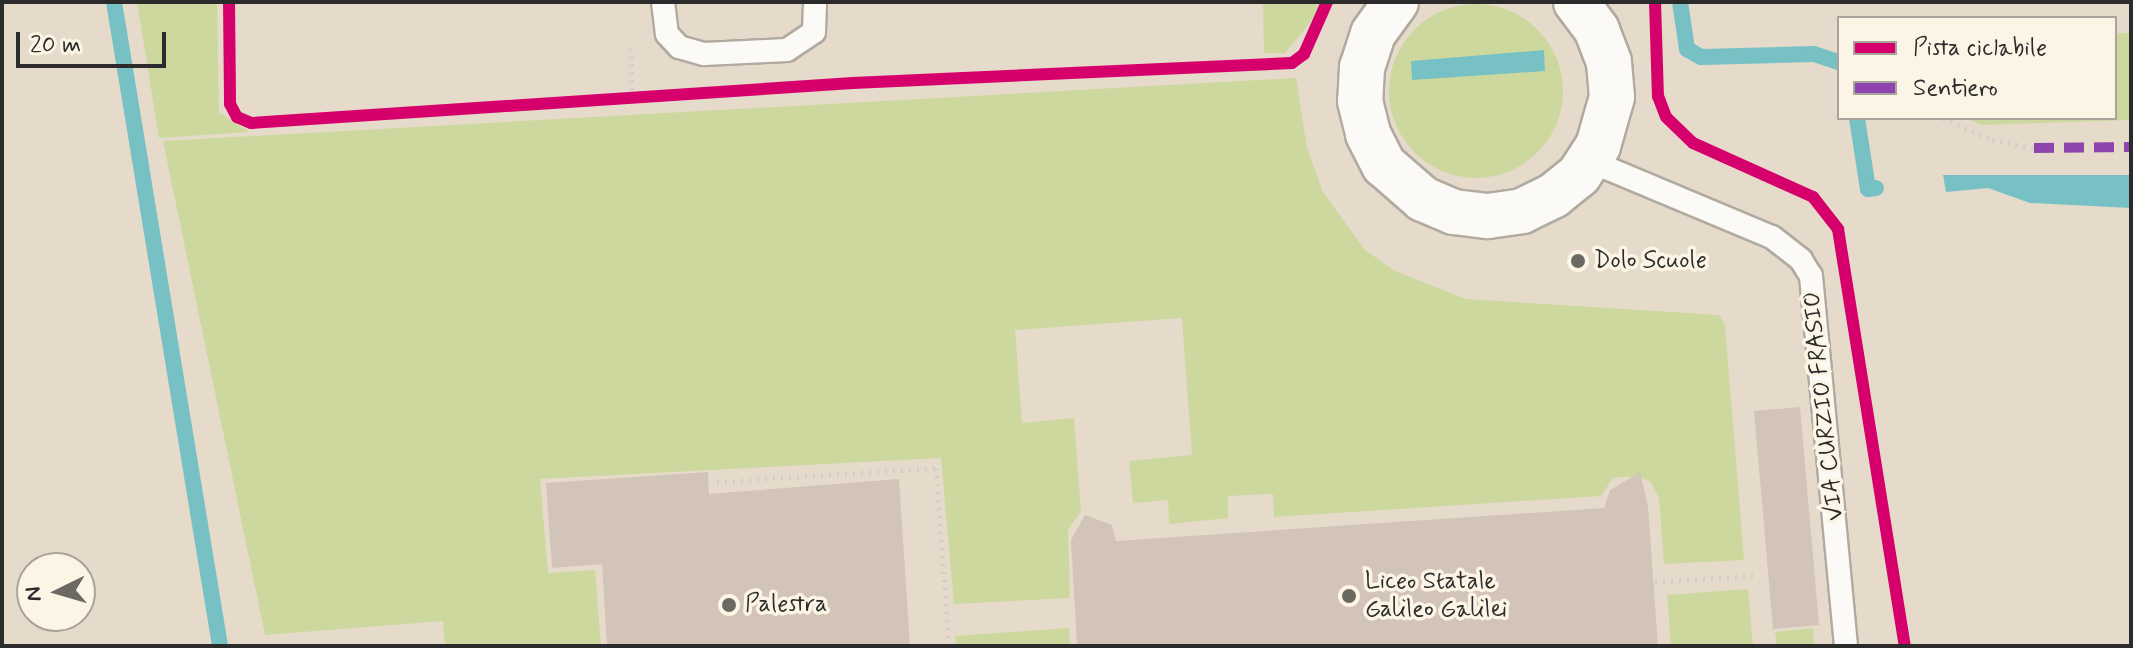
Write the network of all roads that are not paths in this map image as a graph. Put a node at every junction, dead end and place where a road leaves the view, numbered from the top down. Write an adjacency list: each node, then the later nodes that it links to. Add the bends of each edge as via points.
1 (663, 2): 2 (lane, via 667,34 679,47 704,54 787,50 814,32)
2 (815, 2)
3 (1396, 2): 7 (street, via 1367,50 1360,101 1376,150 1408,189 1454,212 1505,215 1553,196)
4 (1576, 2): 6 (street)
5 (1615, 2): 6 (street)
6 (1604, 46): 7 (street, via 1612,97 1605,130)
7 (1590, 161): 8 (lane, VIA CURZIO FRASIO, via 1772,237 1795,253 1811,276)
8 (1846, 646)

